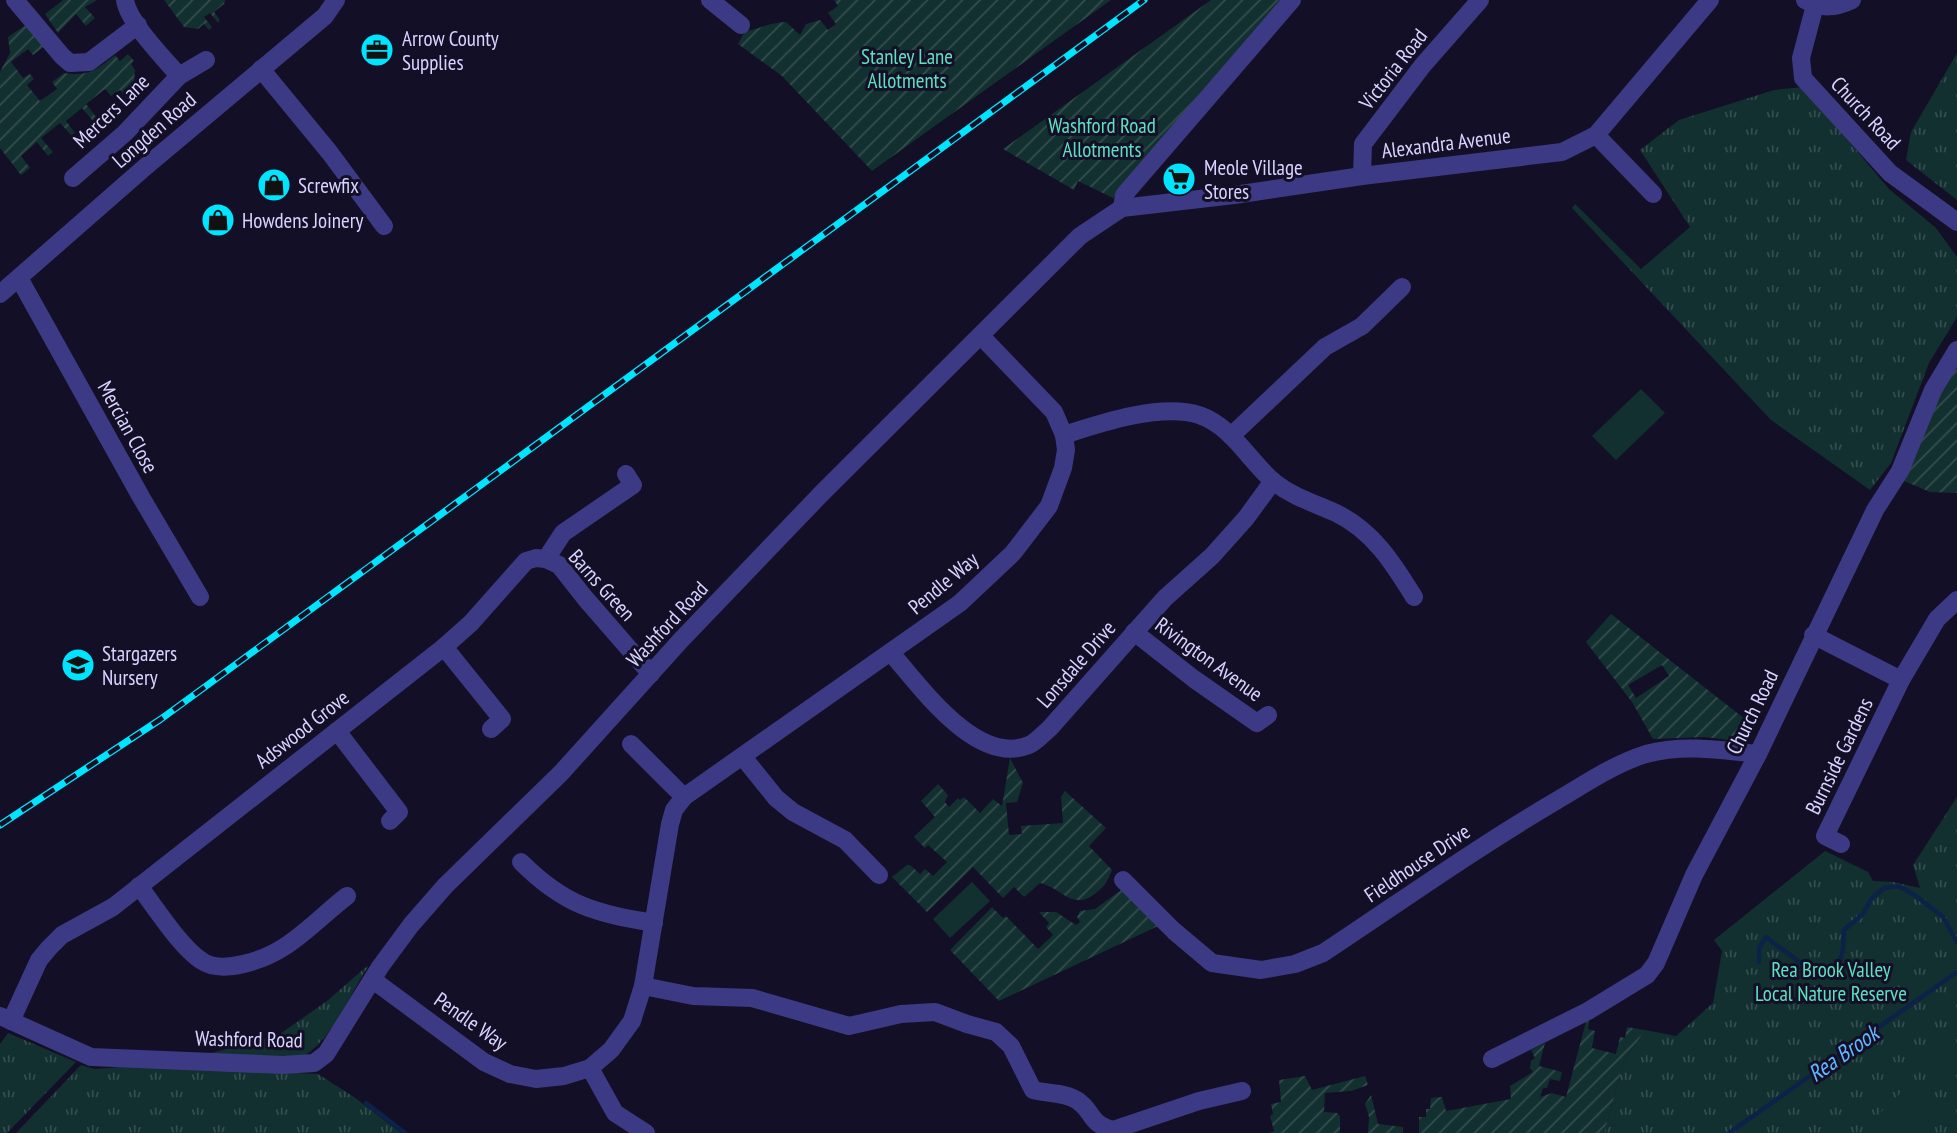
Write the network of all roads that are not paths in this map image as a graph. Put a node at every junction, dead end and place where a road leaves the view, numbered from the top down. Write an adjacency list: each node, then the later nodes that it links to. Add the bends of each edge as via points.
1 (15, 0): 11 (street, via 70,63 89,62)
2 (125, 0): 11 (street, Mercers Lane)
3 (337, 0): 13 (street, Longden Road, via 326,16)
4 (710, 0): 10 (street)
5 (1292, 0): 19 (street, Washford Road, via 1124,195)
6 (1480, 0): 16 (street, Victoria Road, via 1363,144)
7 (1710, 0): 15 (street, Alexandra Avenue)
8 (1852, 0): 9 (street, via 1832,7)
9 (1810, 3): 20 (street, Church Road, via 1801,58 1803,78 1890,173)
10 (741, 24)
11 (138, 25): 14 (street, Mercers Lane)
12 (206, 61): 14 (street, Mercers Lane)
13 (261, 69): 21 (street); 22 (street, Longden Road)
14 (179, 76): 17 (street, Mercers Lane, via 125,133)
15 (1596, 135): 16 (street, Alexandra Avenue, via 1562,152); 18 (street)
16 (1362, 176): 19 (street, Alexandra Avenue)
17 (73, 178)
18 (1653, 194)
19 (1122, 208): 25 (street, Washford Road, via 1080,236)
20 (1957, 222)
21 (384, 226)
22 (19, 278): 23 (street, Longden Road); 32 (street, Mercian Close)
23 (0, 294)
24 (1399, 295): 28 (street, via 1363,326 1325,347)
25 (981, 336): 27 (street, via 1054,412); 39 (street, Washford Road, via 831,484)
26 (1957, 350): 36 (street, Church Road, via 1934,390 1900,471 1875,510)
27 (1064, 435): 28 (street, via 1112,421 1181,412 1200,415); 38 (street, Pendle Way, via 1063,468 1049,506 1013,553 960,603)
28 (1231, 436): 29 (street)
29 (1273, 481): 33 (street, via 1365,532 1384,551 1393,575); 35 (street, Lonsdale Drive, via 1212,556)
30 (634, 484): 31 (street, via 563,533)
31 (546, 559): 37 (street, Adswood Grove, via 526,561); 39 (street, Barns Green, via 559,565)
32 (200, 597)
33 (1414, 597)
34 (1957, 600): 40 (street, Burnside Gardens, via 1937,619)
35 (1134, 632): 38 (street, Lonsdale Drive, via 1050,728 1031,745 1017,749 978,740 933,701); 42 (street, Rivington Avenue)
36 (1813, 635): 40 (street); 44 (street, Church Road)
37 (444, 647): 41 (street); 43 (street, Adswood Grove)
38 (891, 653): 46 (street, Pendle Way)
39 (651, 674): 56 (street, Washford Road, via 561,773 445,886)
40 (1901, 680): 49 (street, Burnside Gardens, via 1825,836)
41 (503, 719)
42 (1258, 724)
43 (337, 731): 48 (street); 53 (street, Adswood Grove)
44 (1758, 754): 52 (street, Fieldhouse Drive, via 1676,749 1619,765 1502,833 1323,953 1295,964 1261,970 1212,962); 59 (street, Church Road, via 1647,975)
45 (636, 756): 47 (street)
46 (743, 757): 47 (street, Pendle Way); 51 (street, via 776,798 845,840 855,863)
47 (684, 797): 55 (street, Pendle Way, via 670,824)
48 (400, 812)
49 (1841, 844)
50 (521, 862): 55 (street, via 536,887 578,906)
51 (879, 875)
52 (1123, 880)
53 (139, 886): 54 (street, via 188,949 220,968 284,947); 58 (street, Adswood Grove, via 113,907 62,935 39,960)
54 (343, 906)
55 (654, 923): 57 (street, Pendle Way)
56 (373, 980): 58 (street, Washford Road, via 326,1054 314,1063 300,1065 91,1057); 60 (street, Pendle Way, via 484,1062 510,1074 536,1079)
57 (643, 986): 60 (street, Pendle Way, via 632,1021 611,1051); 61 (street, via 693,996 752,998 849,1026 901,1014 936,1012 996,1032 1011,1046 1033,1090 1080,1101 1100,1126 1113,1130)
58 (6, 1018)
59 (1492, 1059)
60 (590, 1068): 62 (street, via 614,1113)
61 (1242, 1091)
62 (646, 1133)

